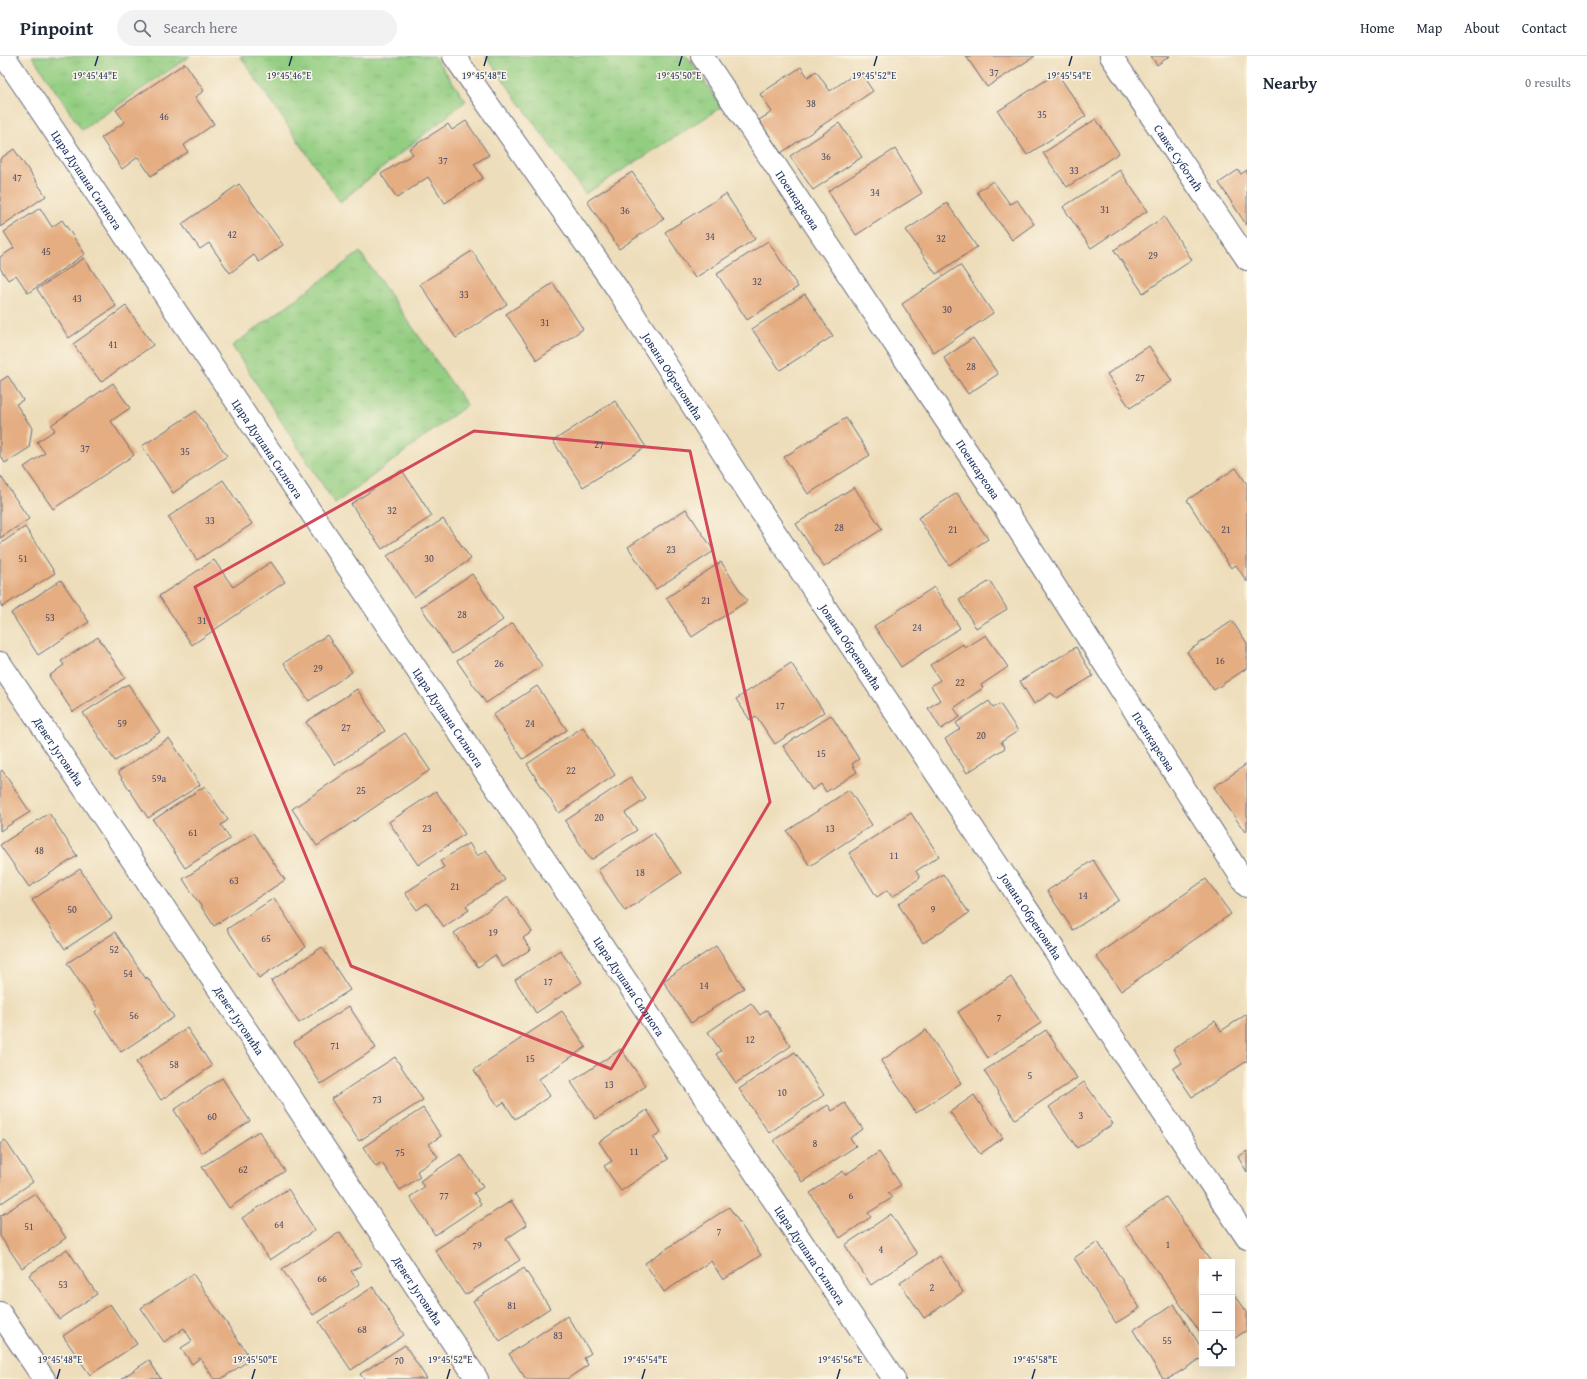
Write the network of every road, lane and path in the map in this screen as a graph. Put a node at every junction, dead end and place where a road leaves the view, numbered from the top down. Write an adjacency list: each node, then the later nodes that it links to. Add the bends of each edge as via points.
1 (4, 56): 12 (street, Цара Душана Силнога)
2 (454, 56): 8 (street, Јована Обреновића, via 616,287 754,501)
3 (702, 56): 7 (street, Поенкареова, via 1004,507)
4 (1111, 56): 5 (street, Савке Суботић)
5 (1247, 259)
6 (0, 663): 11 (street, Девет Југовића)
7 (1247, 886)
8 (1247, 1238)
9 (0, 1313): 10 (street)
10 (44, 1379)
11 (476, 1379)
12 (894, 1379)

